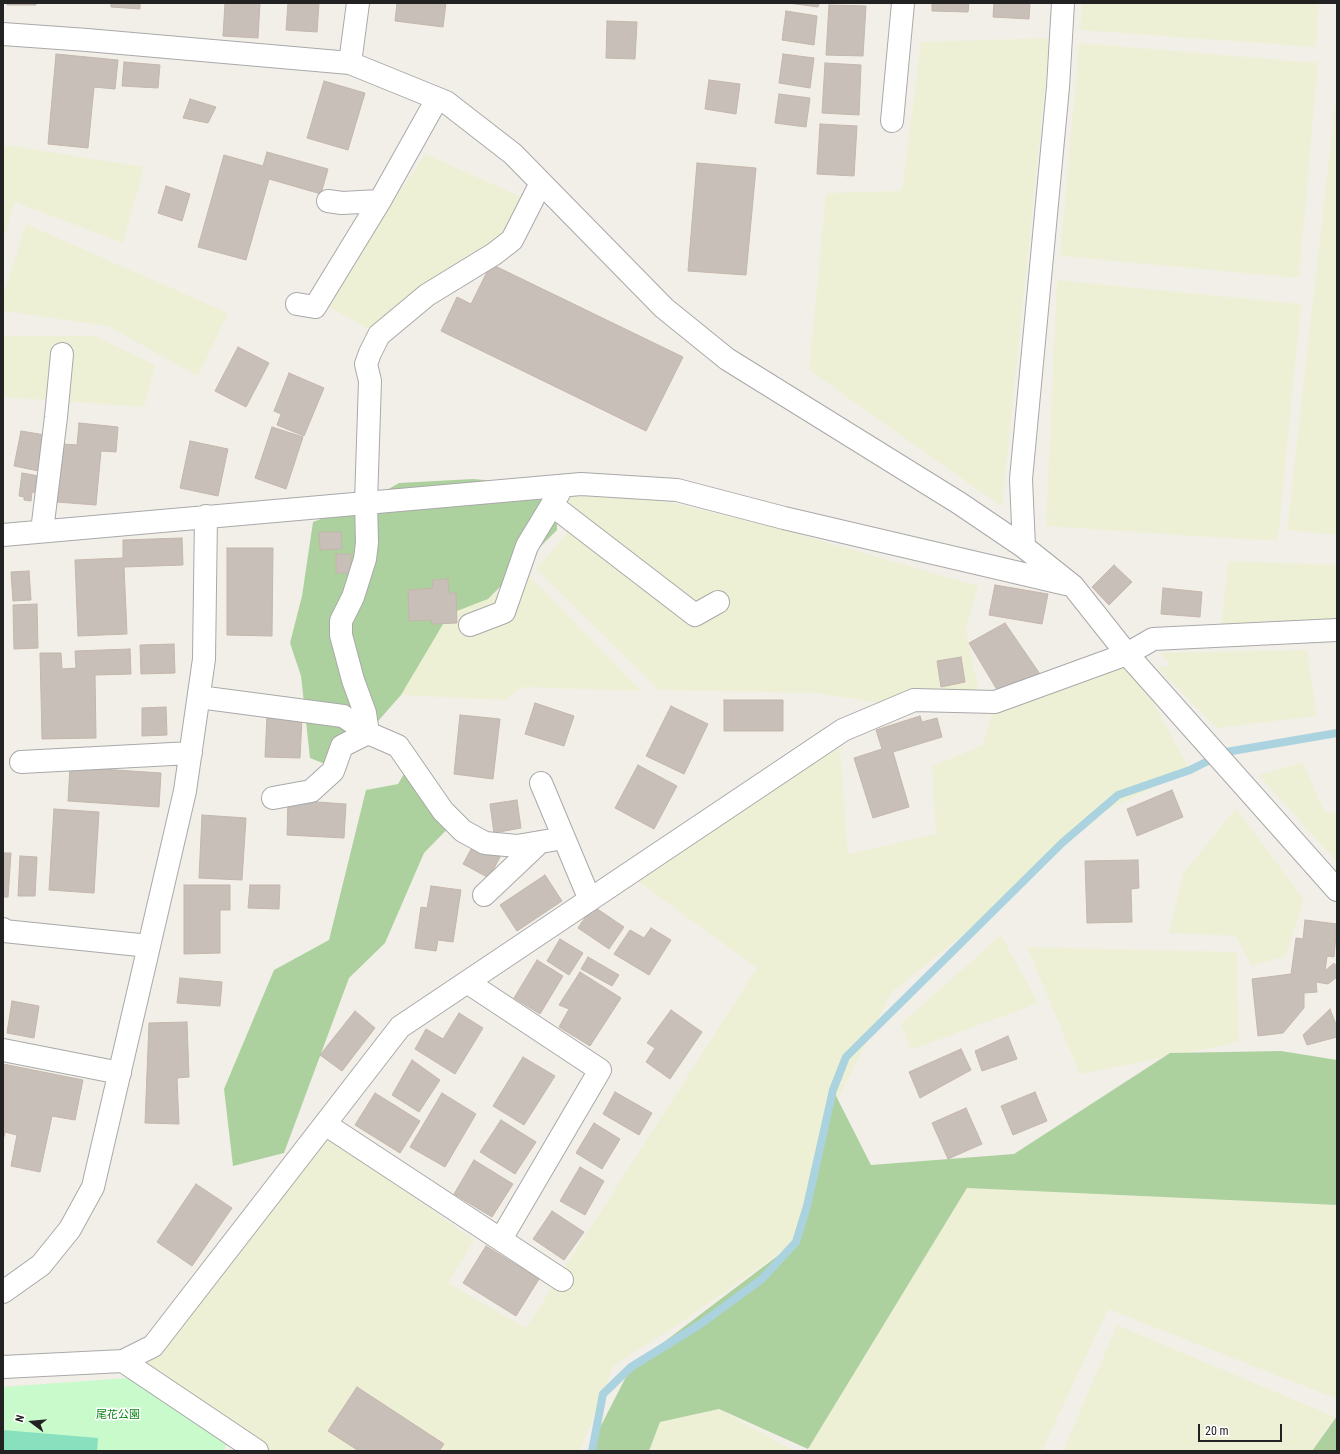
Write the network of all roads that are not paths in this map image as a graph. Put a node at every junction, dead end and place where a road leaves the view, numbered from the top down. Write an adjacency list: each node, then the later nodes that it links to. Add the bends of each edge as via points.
1 (358, 3): 5 (street)
2 (903, 3): 7 (street)
3 (1063, 3): 19 (street, via 1058,87 1021,479)
4 (3, 34): 5 (street)
5 (350, 63): 6 (street)
6 (437, 99): 8 (street, via 446,102 513,154); 10 (street)
7 (892, 121)
8 (541, 183): 14 (street, via 512,240 427,295 379,335 366,364 370,381); 19 (street, via 664,308 727,359 959,503)
9 (328, 201): 10 (street)
10 (379, 201): 11 (street, via 315,307)
11 (297, 304)
12 (62, 354): 17 (street)
13 (563, 485): 14 (street); 15 (street); 20 (street, via 676,490)
14 (366, 502): 16 (street); 26 (street, via 365,559 353,596 341,621 341,635 365,713)
15 (552, 505): 21 (street, via 695,615); 22 (street, via 527,546 504,612)
16 (206, 516): 17 (street); 25 (street, via 204,660)
17 (42, 531): 18 (street)
18 (3, 534)
19 (1024, 547): 20 (street)
20 (1073, 586): 24 (street)
21 (718, 602)
22 (470, 626)
23 (1337, 630): 24 (street, via 1153,639)
24 (1127, 654): 33 (street); 35 (street, via 995,702 914,700 843,730)
25 (199, 697): 26 (street, via 343,716); 27 (street)
26 (368, 733): 30 (street, via 342,746 333,771 311,791); 32 (street, via 398,746 443,811 463,831 485,843 517,846)
27 (191, 753): 28 (street); 37 (street, via 186,791)
28 (21, 762)
29 (541, 783): 31 (street)
30 (273, 798)
31 (564, 838): 32 (street); 35 (street)
32 (540, 842): 34 (street)
33 (1337, 890)
34 (484, 895)
35 (590, 900): 38 (street)
36 (3, 929): 37 (street)
37 (149, 946): 40 (street)
38 (467, 982): 41 (street, via 400,1027); 42 (street, via 600,1070)
39 (3, 1050): 40 (street)
40 (120, 1073): 44 (street, via 93,1187 70,1229 41,1265)
41 (325, 1124): 42 (street); 45 (street, via 153,1346)
42 (500, 1240): 43 (street)
43 (562, 1280)
44 (3, 1292)
45 (123, 1361): 46 (street); 47 (street)
46 (3, 1367)
47 (257, 1451)

